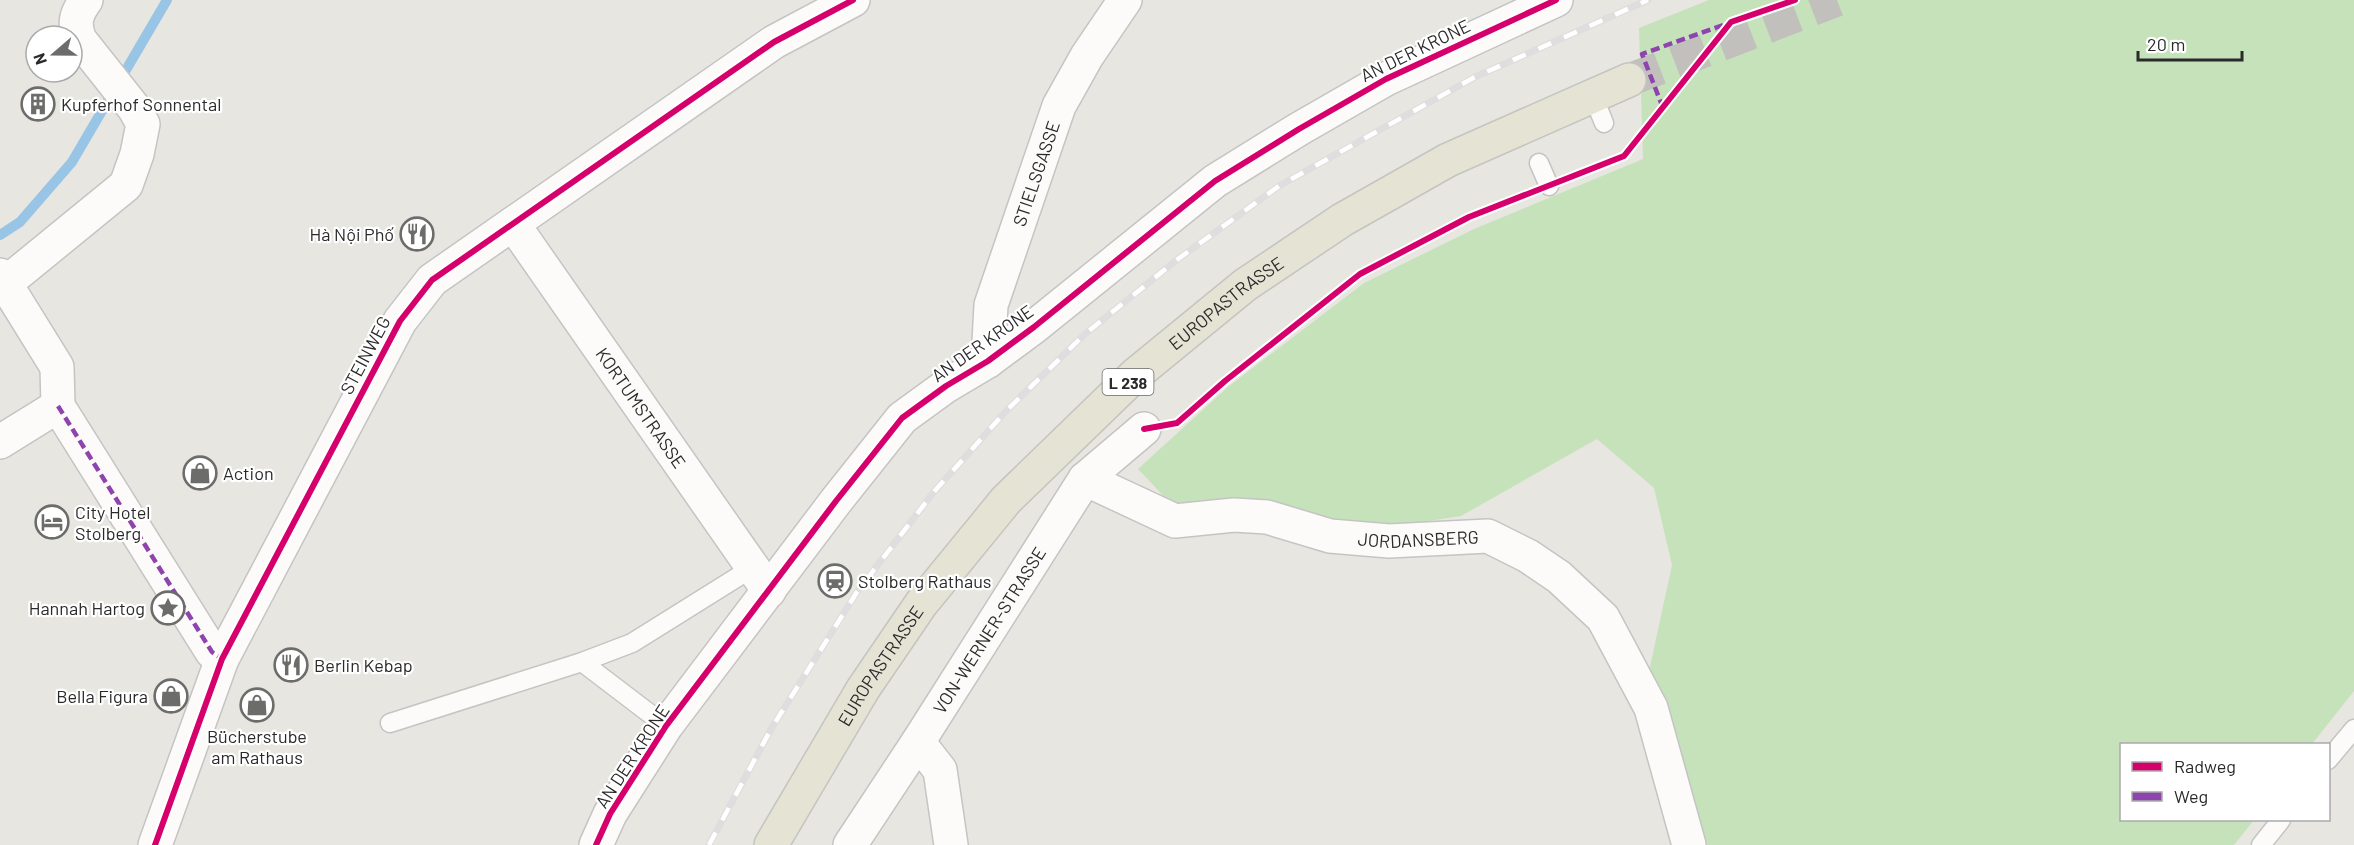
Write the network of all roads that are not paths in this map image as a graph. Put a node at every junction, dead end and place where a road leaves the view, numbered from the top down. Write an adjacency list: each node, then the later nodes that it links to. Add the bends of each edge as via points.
1 (86, 0): 9 (street, via 76,14 75,28 98,66 143,124 137,154 126,185)
2 (853, 0): 8 (street, STEINWEG, via 774,42)
3 (1125, 0): 10 (street, STIELSGASSE, via 1059,106 991,306)
4 (1556, 0): 10 (street, AN DER KRONE, via 1386,79 1215,181)
5 (1629, 80): 26 (main road, EUROPASTRASSE / L 238, via 1598,109 1448,160 1342,220 1245,285 1135,375 1006,500 921,604 863,689)
6 (1539, 164): 7 (lane)
7 (1549, 186)
8 (513, 224): 15 (street, KORTUMSTRASSE); 16 (street, STEINWEG, via 432,280 400,321)
9 (3, 279): 11 (street, via 57,367)
10 (988, 361): 15 (street, AN DER KRONE, via 902,418 843,492)
11 (58, 406): 13 (street); 16 (street, via 212,652)
12 (1143, 429): 14 (street, VON-WERNER-STRASSE)
13 (0, 442)
14 (1085, 479): 21 (street, VON-WERNER-STRASSE); 29 (street, JORDANSBERG, via 1175,521 1267,516 1330,536 1389,541 1488,536 1528,556 1603,618 1651,708)
15 (760, 579): 17 (lane, via 632,643); 19 (street, AN DER KRONE)
16 (222, 660): 24 (street, STEINWEG)
17 (582, 662): 18 (lane); 19 (lane)
18 (390, 723)
19 (666, 726): 25 (street, AN DER KRONE, via 610,814)
20 (2354, 729): 22 (lane)
21 (918, 742): 27 (street, VON-WERNER-STRASSE); 28 (street, via 940,770)
22 (2330, 758)
23 (2279, 821): 30 (lane)
24 (155, 845)
25 (596, 845)
26 (771, 845)
27 (850, 845)
28 (951, 845)
29 (1689, 845)
30 (2261, 845)

